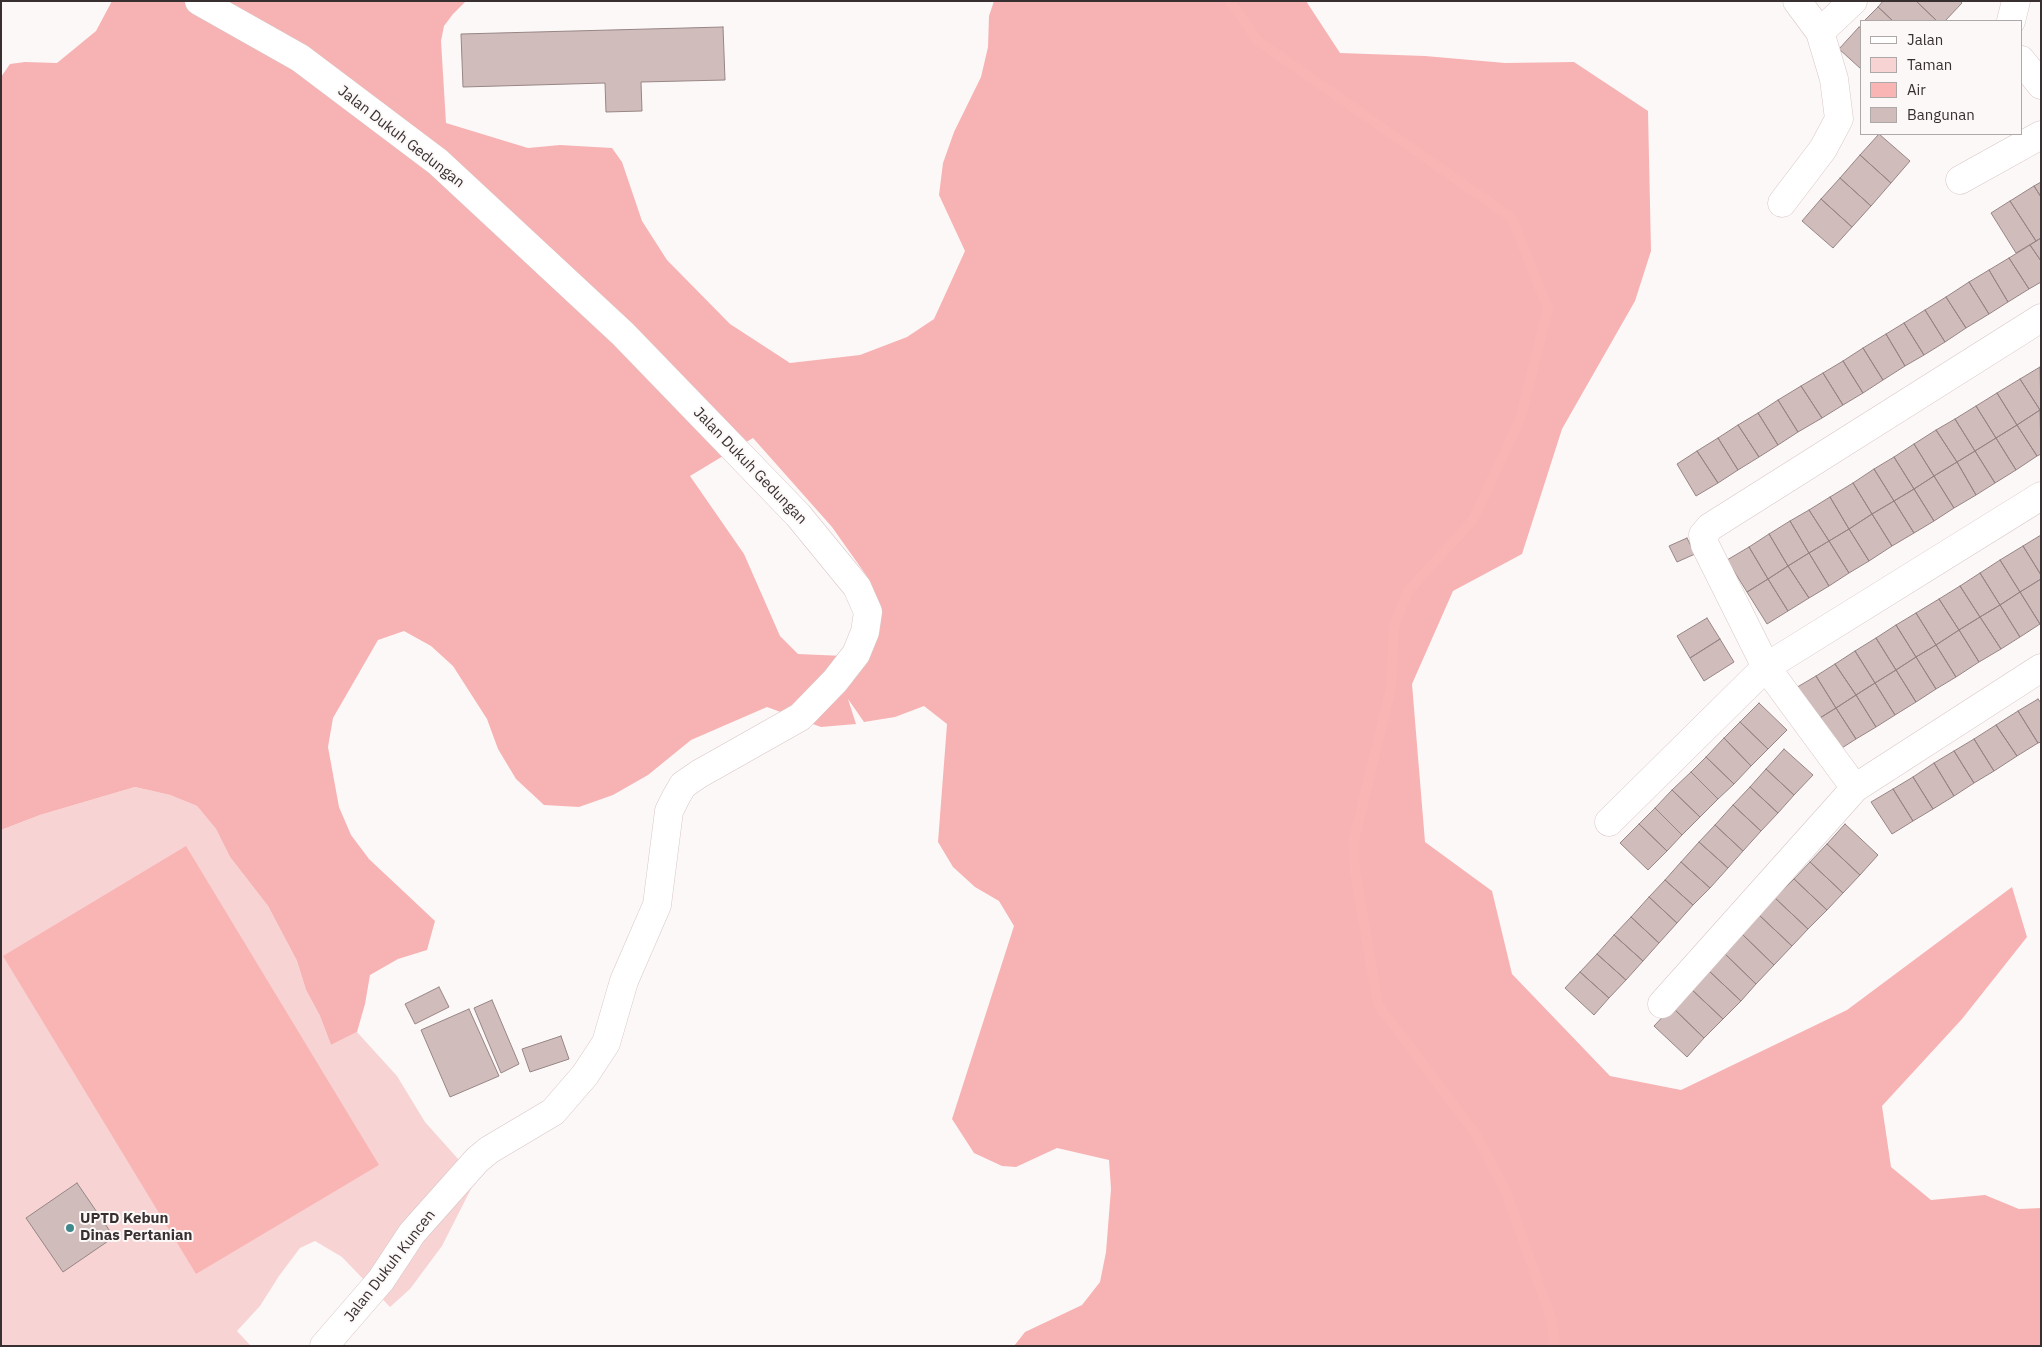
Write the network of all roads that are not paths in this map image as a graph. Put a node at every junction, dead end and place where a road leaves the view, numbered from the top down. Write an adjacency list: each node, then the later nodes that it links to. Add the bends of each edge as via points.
1 (199, 1): 19 (street, Jalan Dukuh Gedungan, via 300,58 438,162 623,334 798,516 857,587 868,612 865,632 856,654 800,717 699,774 676,797 669,811 657,905 624,981)
2 (1797, 1): 6 (street)
3 (1854, 1): 6 (street)
4 (2016, 1): 5 (street)
5 (2011, 20)
6 (1820, 32): 11 (street, via 1834,79 1839,119 1823,149)
7 (2022, 61): 8 (street)
8 (2041, 85)
9 (2041, 135): 10 (street)
10 (1960, 180)
11 (1782, 203)
12 (2041, 318): 14 (street, via 1710,527 1703,535 1705,545)
13 (2041, 496): 14 (street)
14 (1766, 667): 16 (street); 17 (street)
15 (2041, 668): 16 (street)
16 (1855, 788): 18 (street)
17 (1609, 822)
18 (1662, 1004)
19 (606, 1043): 20 (street, Jalan Dukuh Kuncen, via 585,1075 553,1112 477,1160 412,1233 381,1280)
20 (324, 1346)

